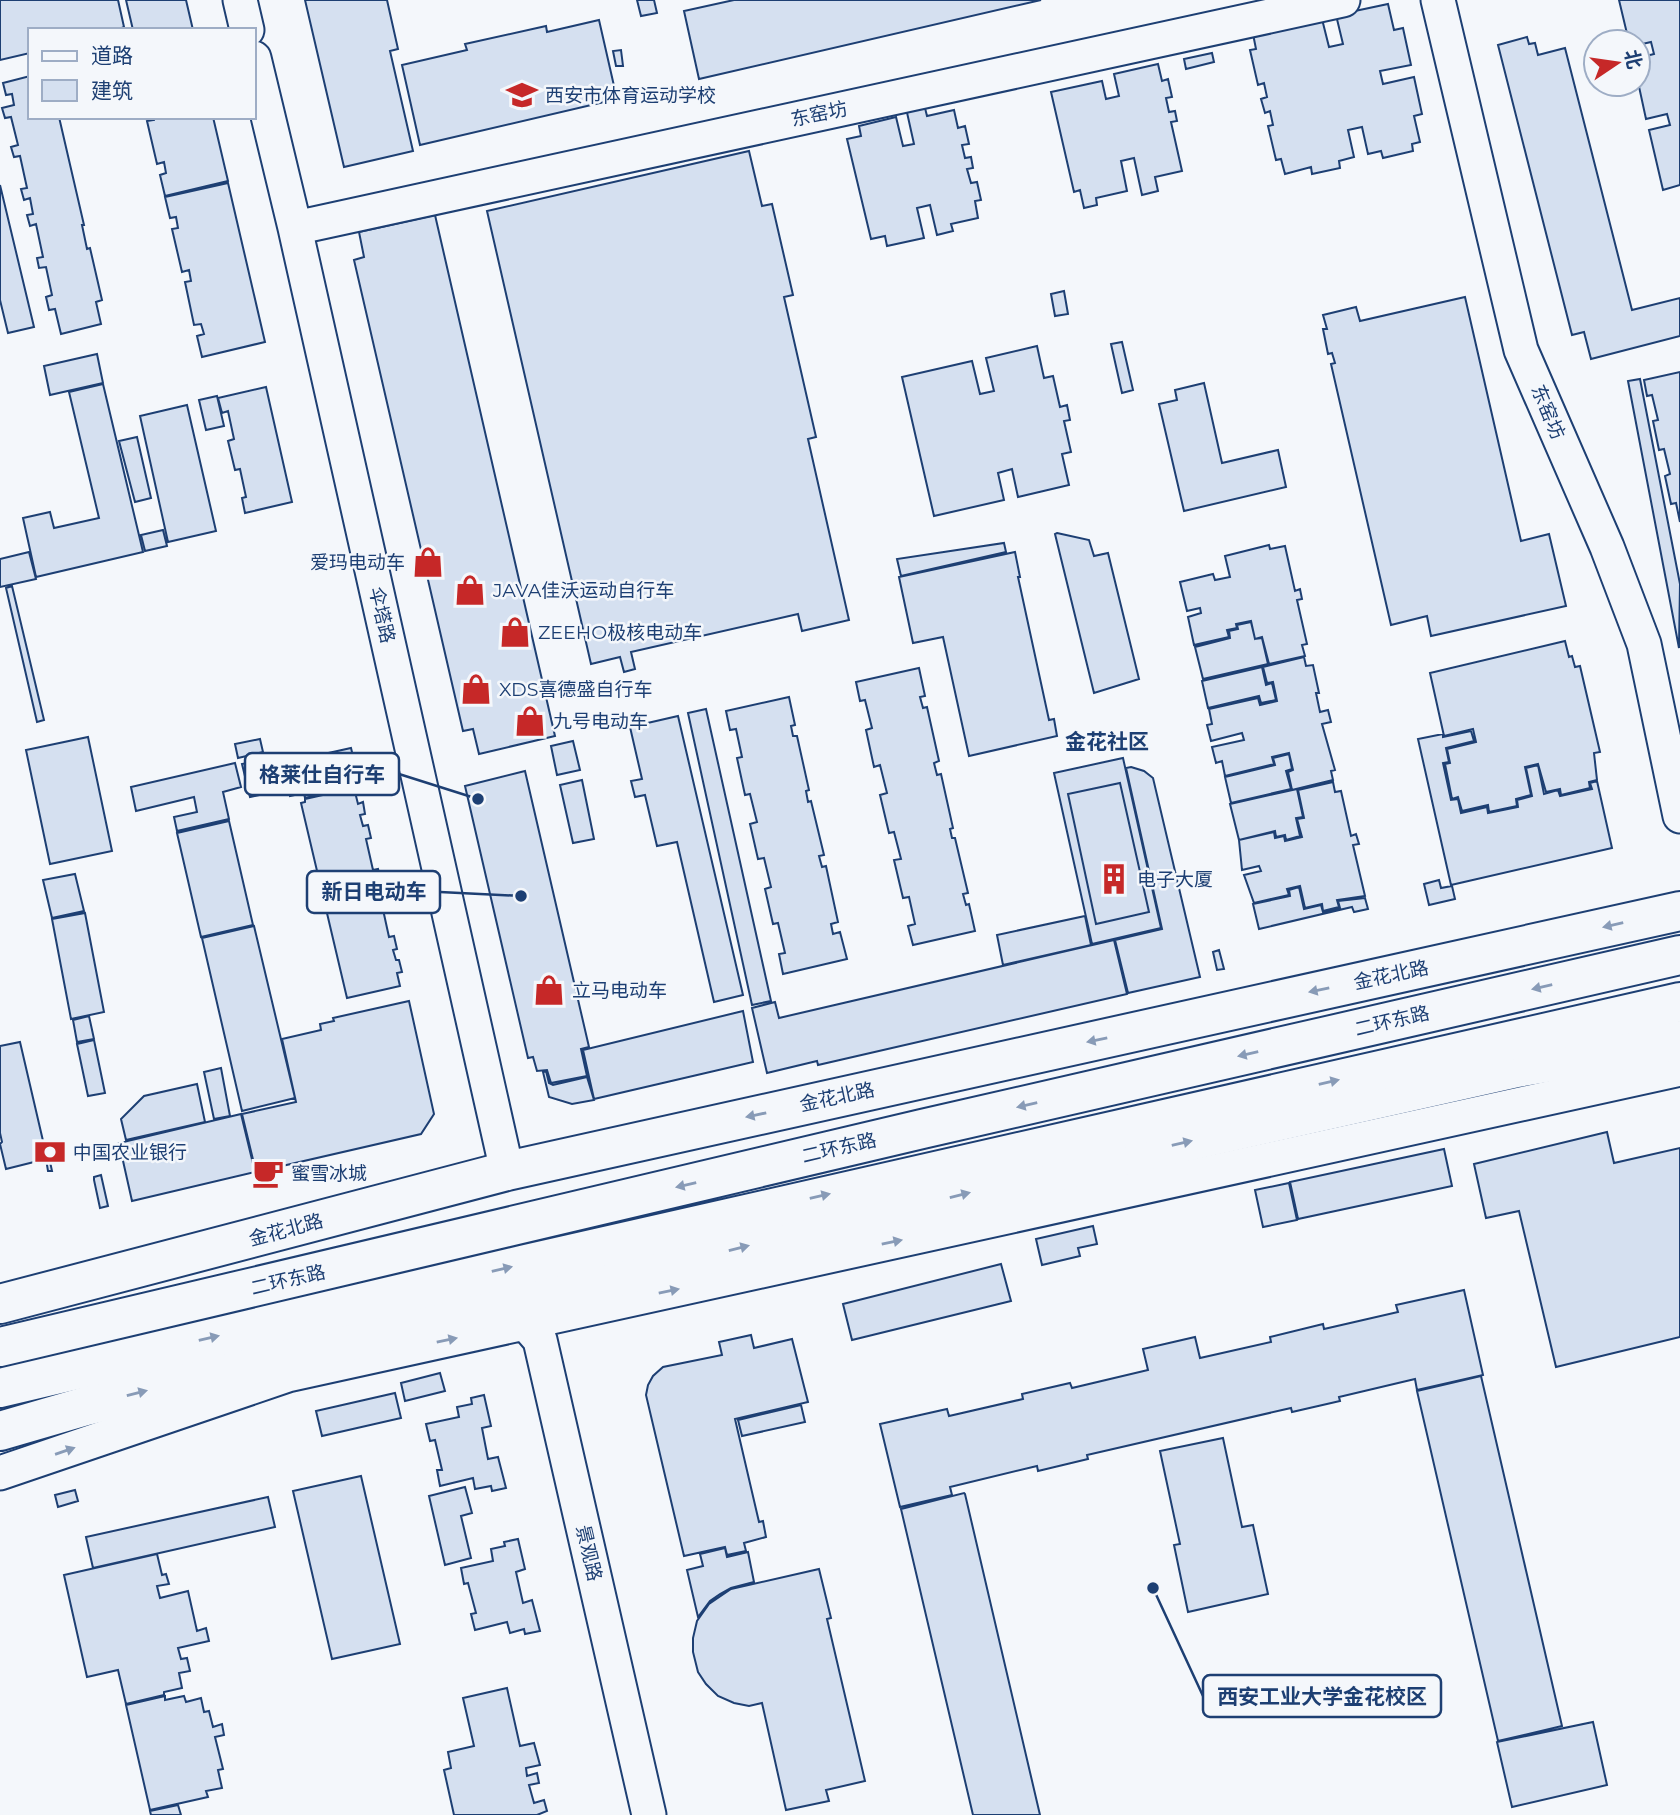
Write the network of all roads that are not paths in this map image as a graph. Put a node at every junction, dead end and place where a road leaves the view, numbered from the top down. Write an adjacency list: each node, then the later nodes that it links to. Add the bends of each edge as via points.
1 (240, 0): 4 (street)
2 (1343, 0): 6 (street, 东窑坊)
3 (1438, 0): 7 (street, 东窑坊, via 1521,350 1644,644)
4 (247, 28)
5 (256, 66): 6 (street, 伞塔路)
6 (295, 228): 15 (street, 伞塔路)
7 (1680, 816)
8 (1680, 911): 15 (main road, 金花北路, one-way to 15)
9 (1680, 955): 18 (main road, 二环东路, one-way to 18)
10 (1680, 1002): 11 (main road, 二环东路)
11 (1607, 1020): 12 (main road); 21 (main road, 二环东路, one-way to 11, via 942,1168)
12 (1680, 1025)
13 (1680, 1040): 17 (main road, one-way to 13, via 1159,1148 1517,1068)
14 (1680, 1069): 17 (street, one-way to 14)
15 (507, 1171): 16 (main road, 金花北路)
16 (0, 1304)
17 (516, 1313): 24 (main road, one-way to 17, via 86,1406); 25 (street, one-way to 17, via 288,1375); 26 (street, 景观路, via 540,1340)
18 (55, 1335): 19 (main road); 20 (main road, 二环东路)
19 (0, 1340)
20 (0, 1347)
21 (63, 1373): 22 (main road, 二环东路); 23 (main road)
22 (0, 1388)
23 (0, 1402)
24 (0, 1431)
25 (0, 1473)
26 (649, 1815)

